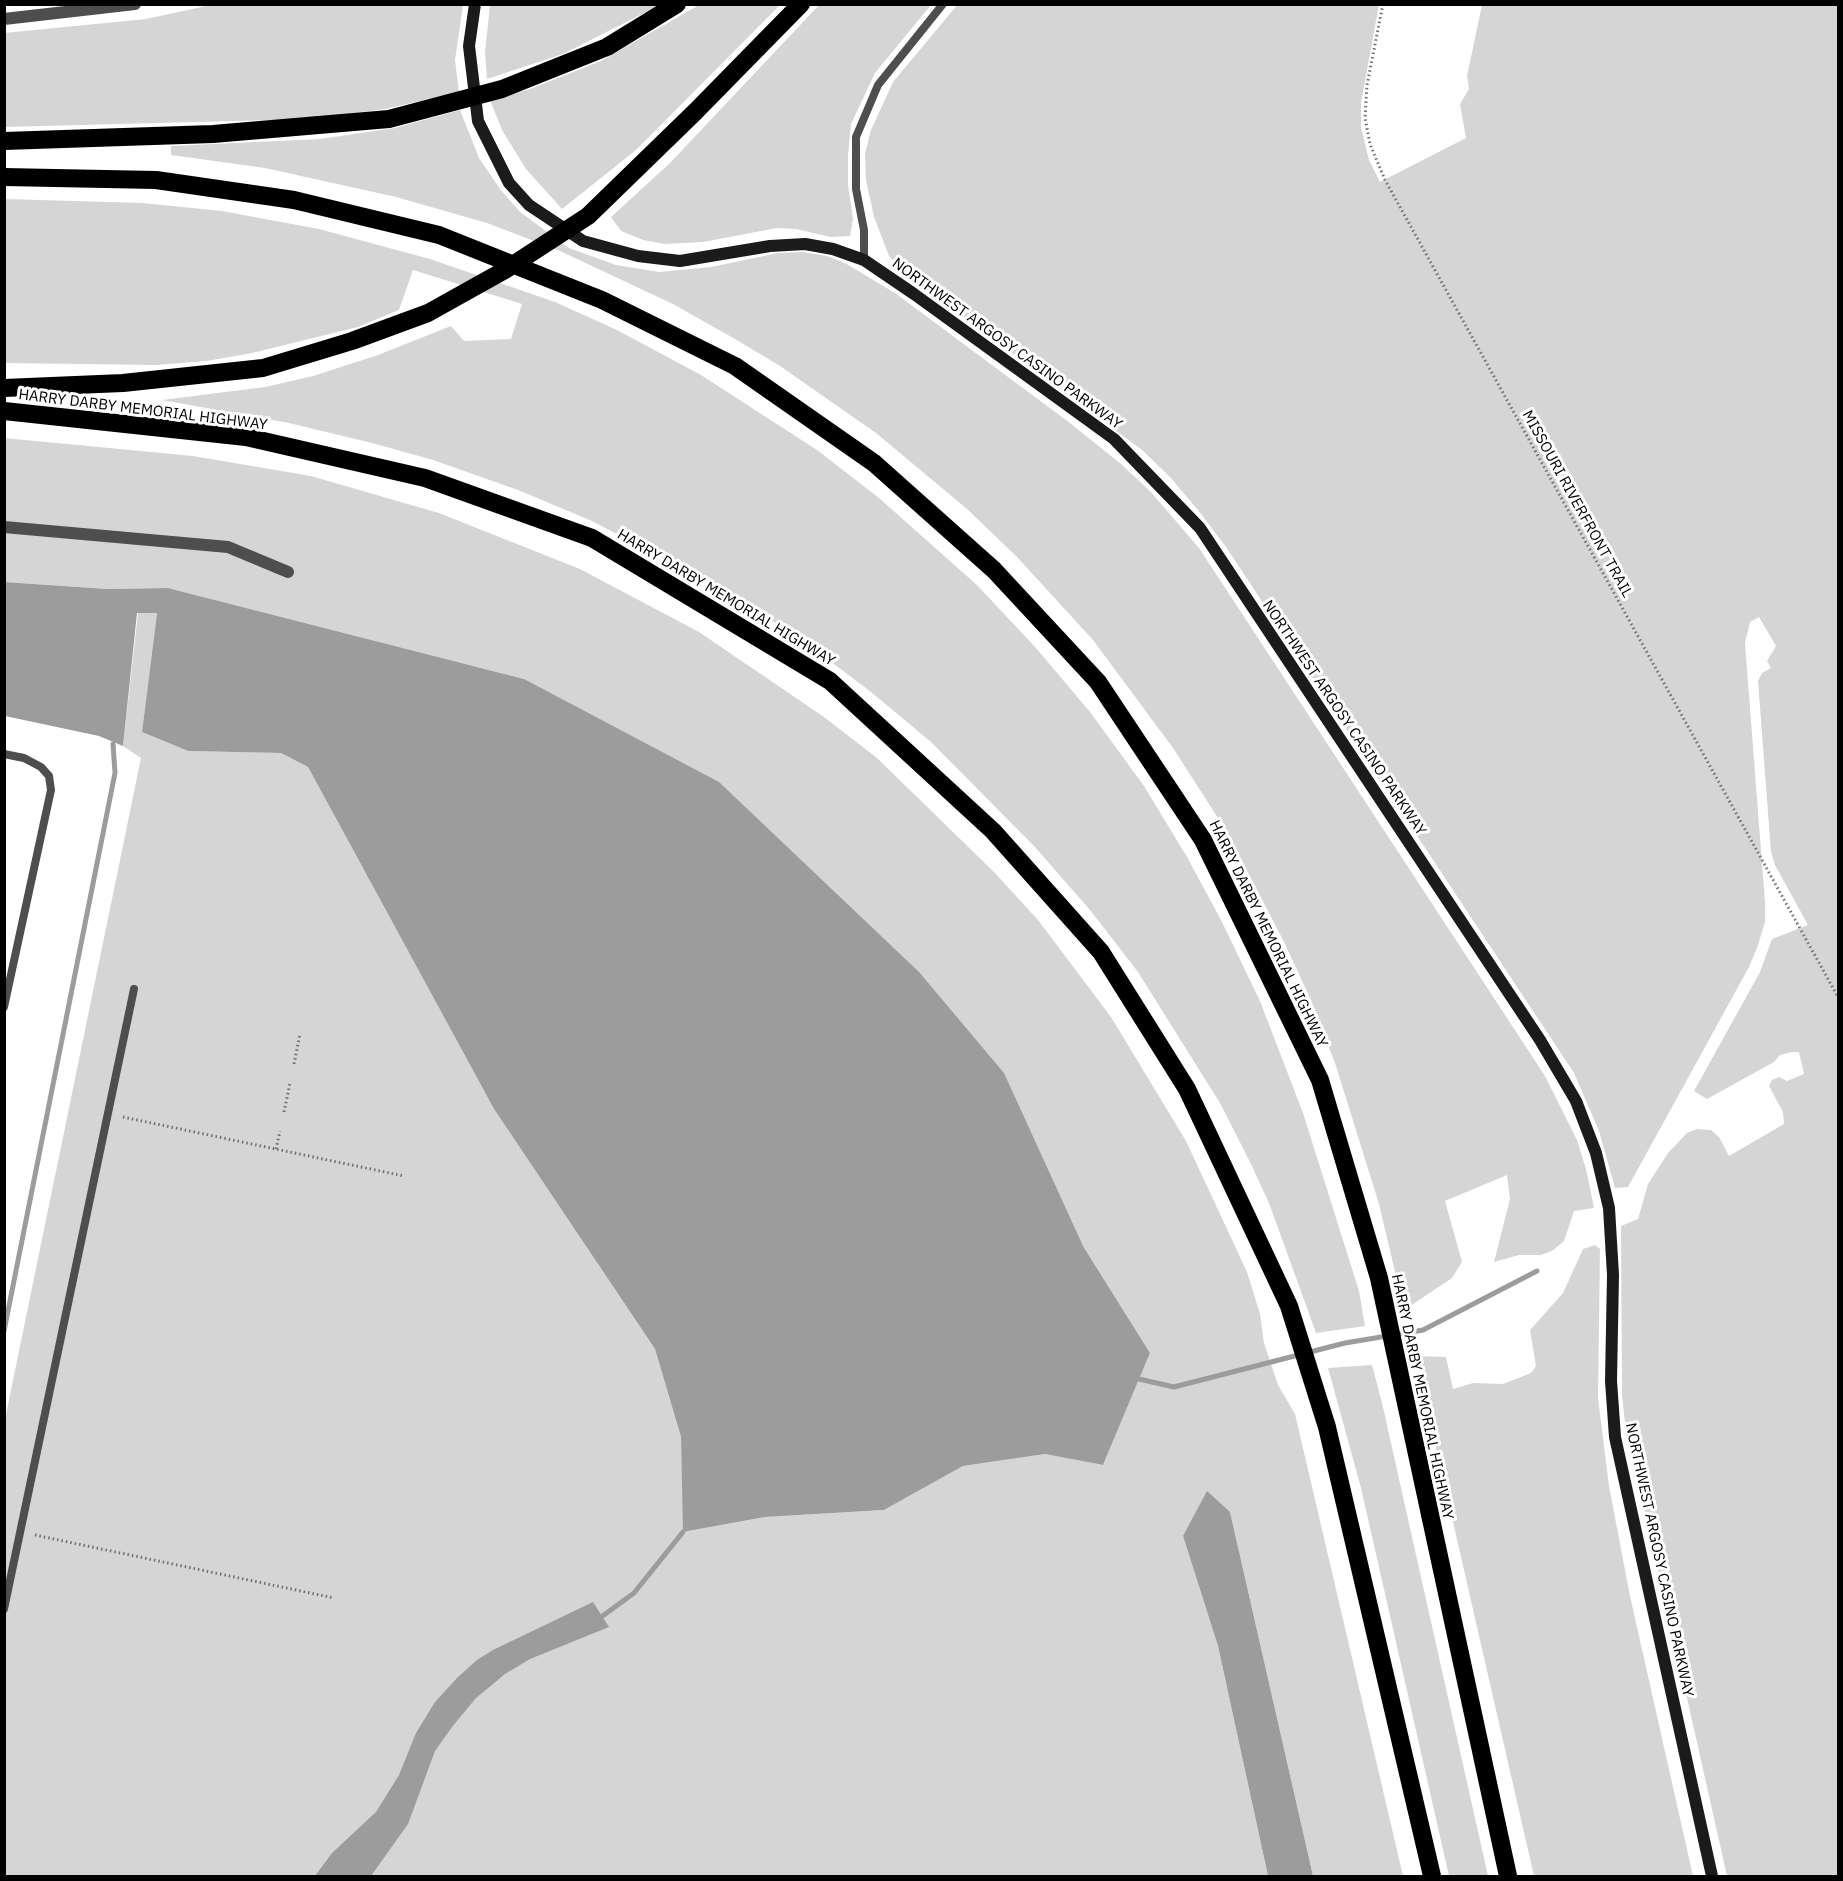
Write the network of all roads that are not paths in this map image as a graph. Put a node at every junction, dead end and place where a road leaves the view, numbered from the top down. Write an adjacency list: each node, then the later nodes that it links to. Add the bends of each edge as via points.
1 (135, 4): 6 (street)
2 (476, 4): 9 (street, NORTHWEST ARGOSY CASINO PARKWAY, via 469,46 478,121 508,183 528,205 583,241 638,256 680,261 805,244)
3 (677, 4): 7 (highway, via 607,47 502,88 389,120 213,134)
4 (801, 4): 10 (highway, via 588,216 505,270 428,313 262,368 123,383)
5 (943, 4): 9 (lane, via 878,85 856,137 856,189 864,230)
6 (4, 19)
7 (4, 141)
8 (4, 177): 19 (highway, HARRY DARBY MEMORIAL HIGHWAY, via 156,180 294,200 439,235 602,300 735,366 874,463 994,570 1098,682 1203,840 1320,1080 1379,1278)
9 (864, 260): 20 (street, NORTHWEST ARGOSY CASINO PARKWAY, via 1114,439 1200,528 1540,1040 1576,1101 1596,1153 1609,1208 1615,1437)
10 (4, 388)
11 (4, 411): 18 (highway, HARRY DARBY MEMORIAL HIGHWAY, via 246,437 425,478 592,538 830,681 993,831 1101,952 1187,1089 1289,1306 1327,1427)
12 (4, 527): 13 (street, via 228,547)
13 (288, 572)
14 (4, 754): 16 (lane, via 41,767 49,776 51,790)
15 (134, 989): 17 (lane)
16 (4, 1007)
17 (4, 1609)
18 (1432, 1876)
19 (1508, 1876)
20 (1712, 1876)

